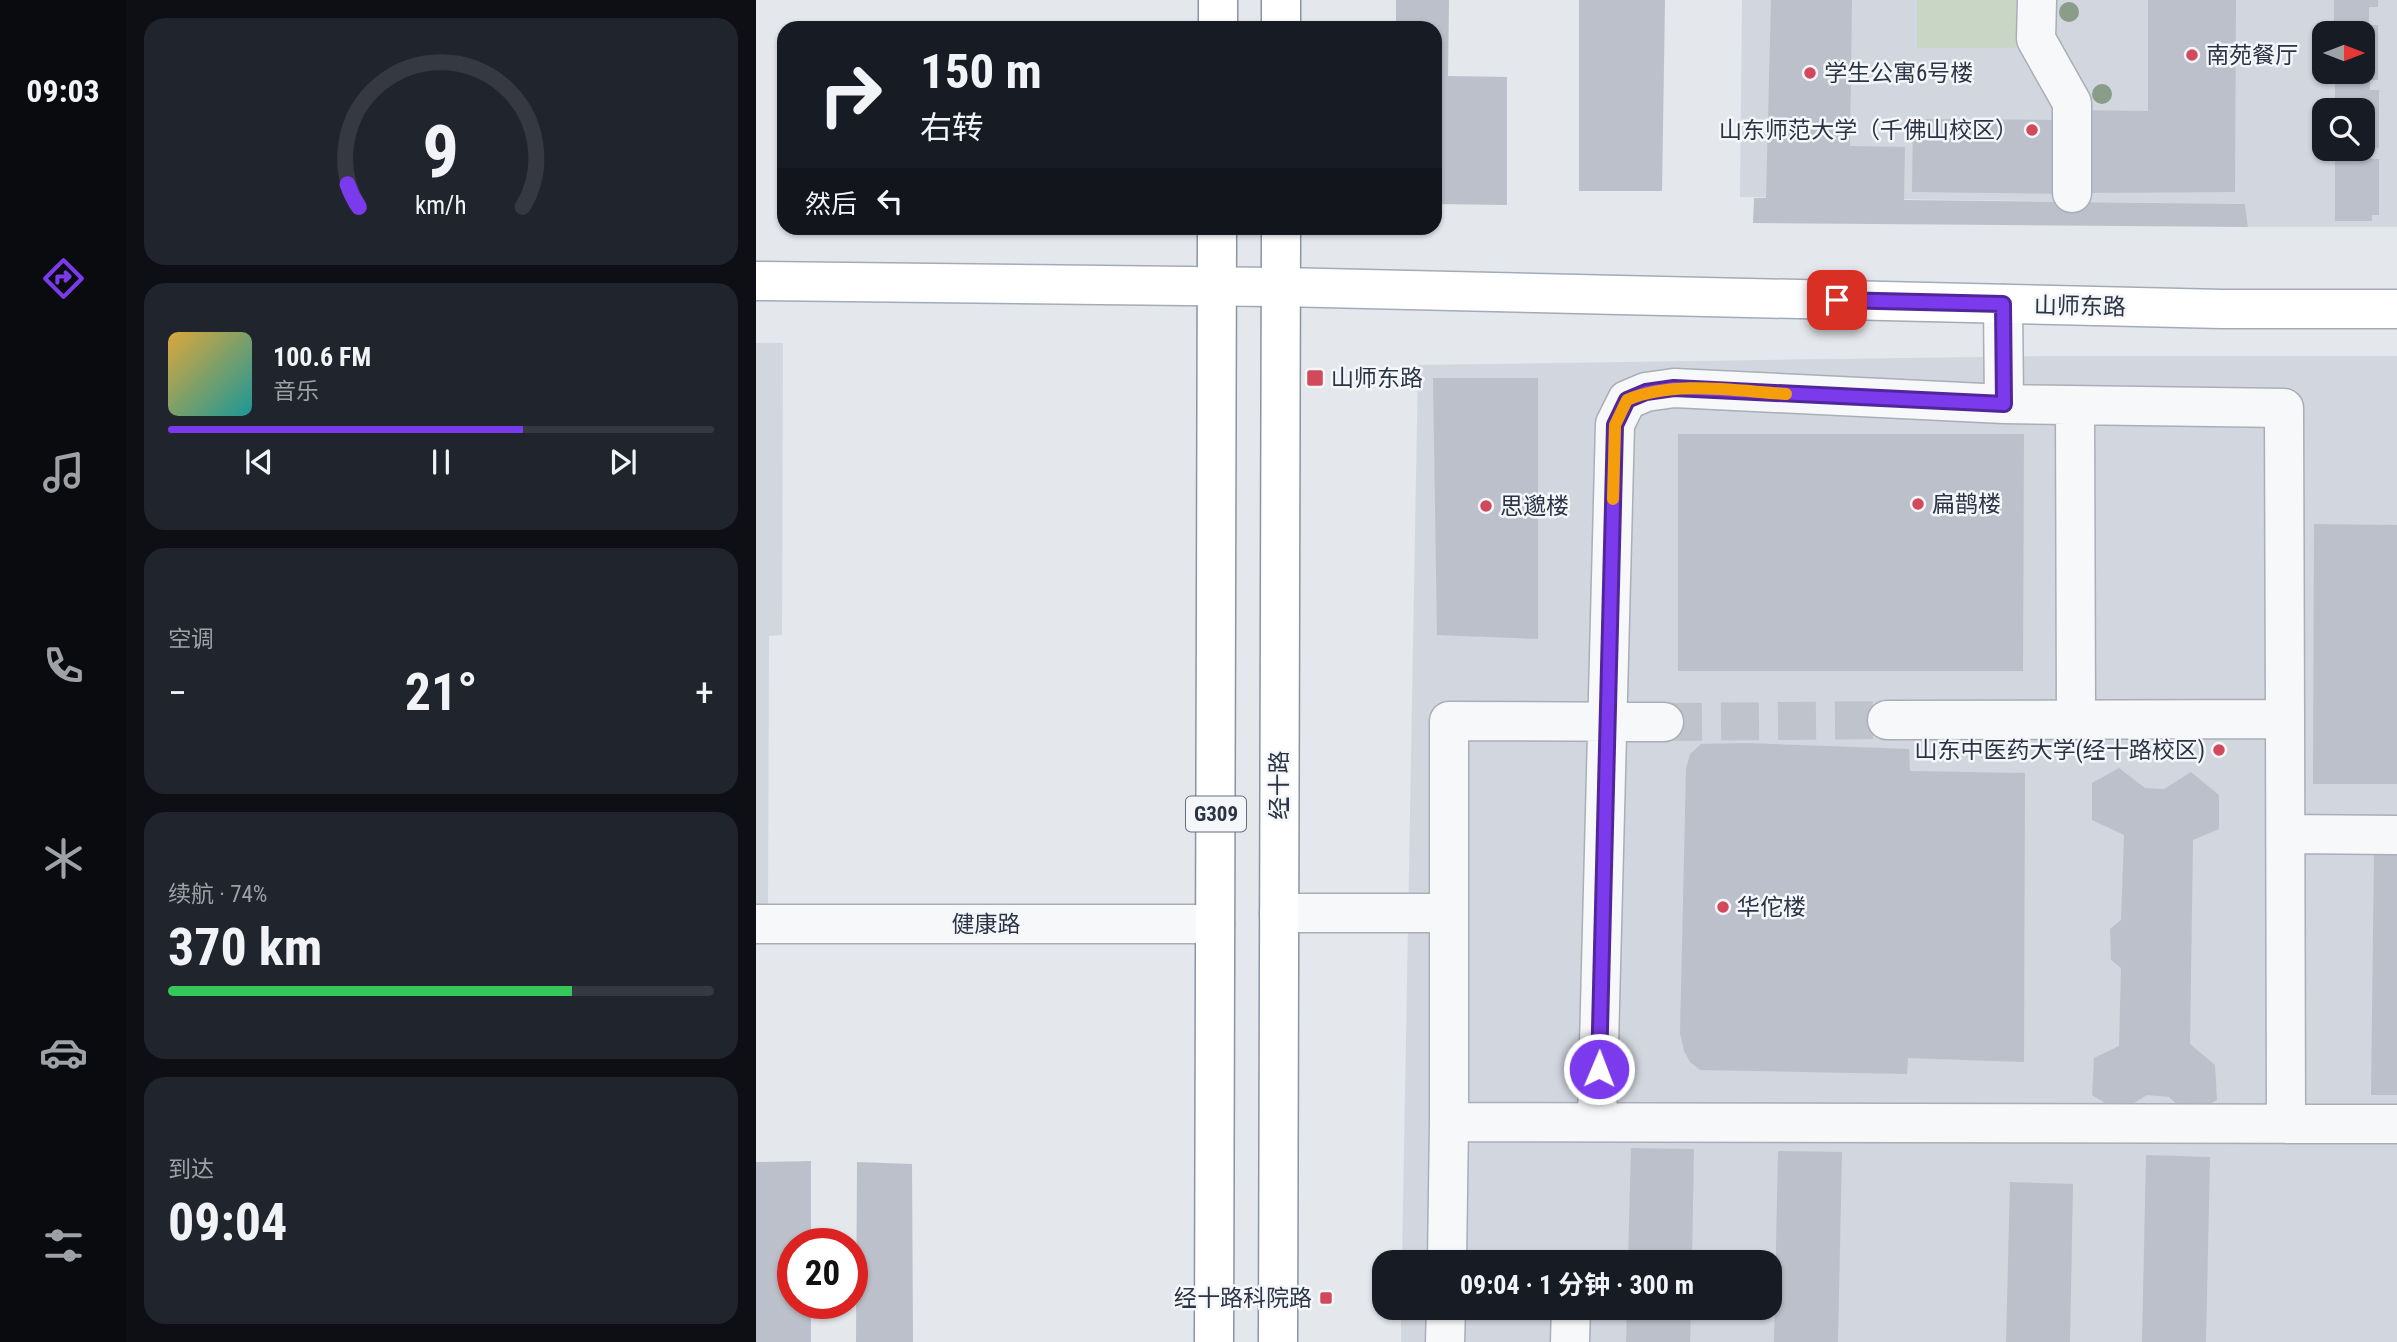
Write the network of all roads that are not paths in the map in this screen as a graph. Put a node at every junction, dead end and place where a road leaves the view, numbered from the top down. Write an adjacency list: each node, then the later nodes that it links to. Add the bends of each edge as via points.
1 (1218, 0): 4 (main road)
2 (1281, 0): 5 (main road)
3 (2037, 0): 6 (street, via 2036,39 2072,103)
4 (1218, 21)
5 (1281, 21)
6 (2072, 193)
7 (1217, 235): 10 (main road, G309)
8 (1281, 235): 11 (main road, 经十路 / G309)
9 (756, 281): 10 (main road, 山师东路)
10 (1217, 286): 11 (main road, 山师东路); 26 (main road, G309)
11 (1281, 287): 12 (main road, 山师东路); 23 (main road, 经十路 / G309)
12 (2003, 304): 13 (main road, 山师东路); 14 (street)
13 (2397, 309)
14 (2004, 404): 15 (street); 19 (street, via 1674,388 1627,400 1615,425)
15 (2075, 406): 16 (street, via 2284,408); 18 (street)
16 (2286, 719): 18 (street); 21 (street)
17 (1887, 720): 18 (street)
18 (2076, 720)
19 (1608, 721): 20 (street); 24 (street, via 1449,721); 28 (street)
20 (1664, 722)
21 (2286, 834): 22 (street); 29 (street)
22 (2397, 835)
23 (1279, 913): 24 (street); 35 (main road, 经十路 / G309)
24 (1450, 914): 27 (street)
25 (756, 924): 26 (street, 健康路)
26 (1215, 924): 34 (main road, G309)
27 (1449, 1122): 28 (street); 31 (street)
28 (1597, 1122): 29 (street)
29 (2286, 1124): 30 (street)
30 (2397, 1124)
31 (1447, 1250)
32 (1446, 1320): 36 (street)
33 (1571, 1320): 37 (street)
34 (1214, 1342)
35 (1278, 1342)
36 (1445, 1342)
37 (1570, 1342)

